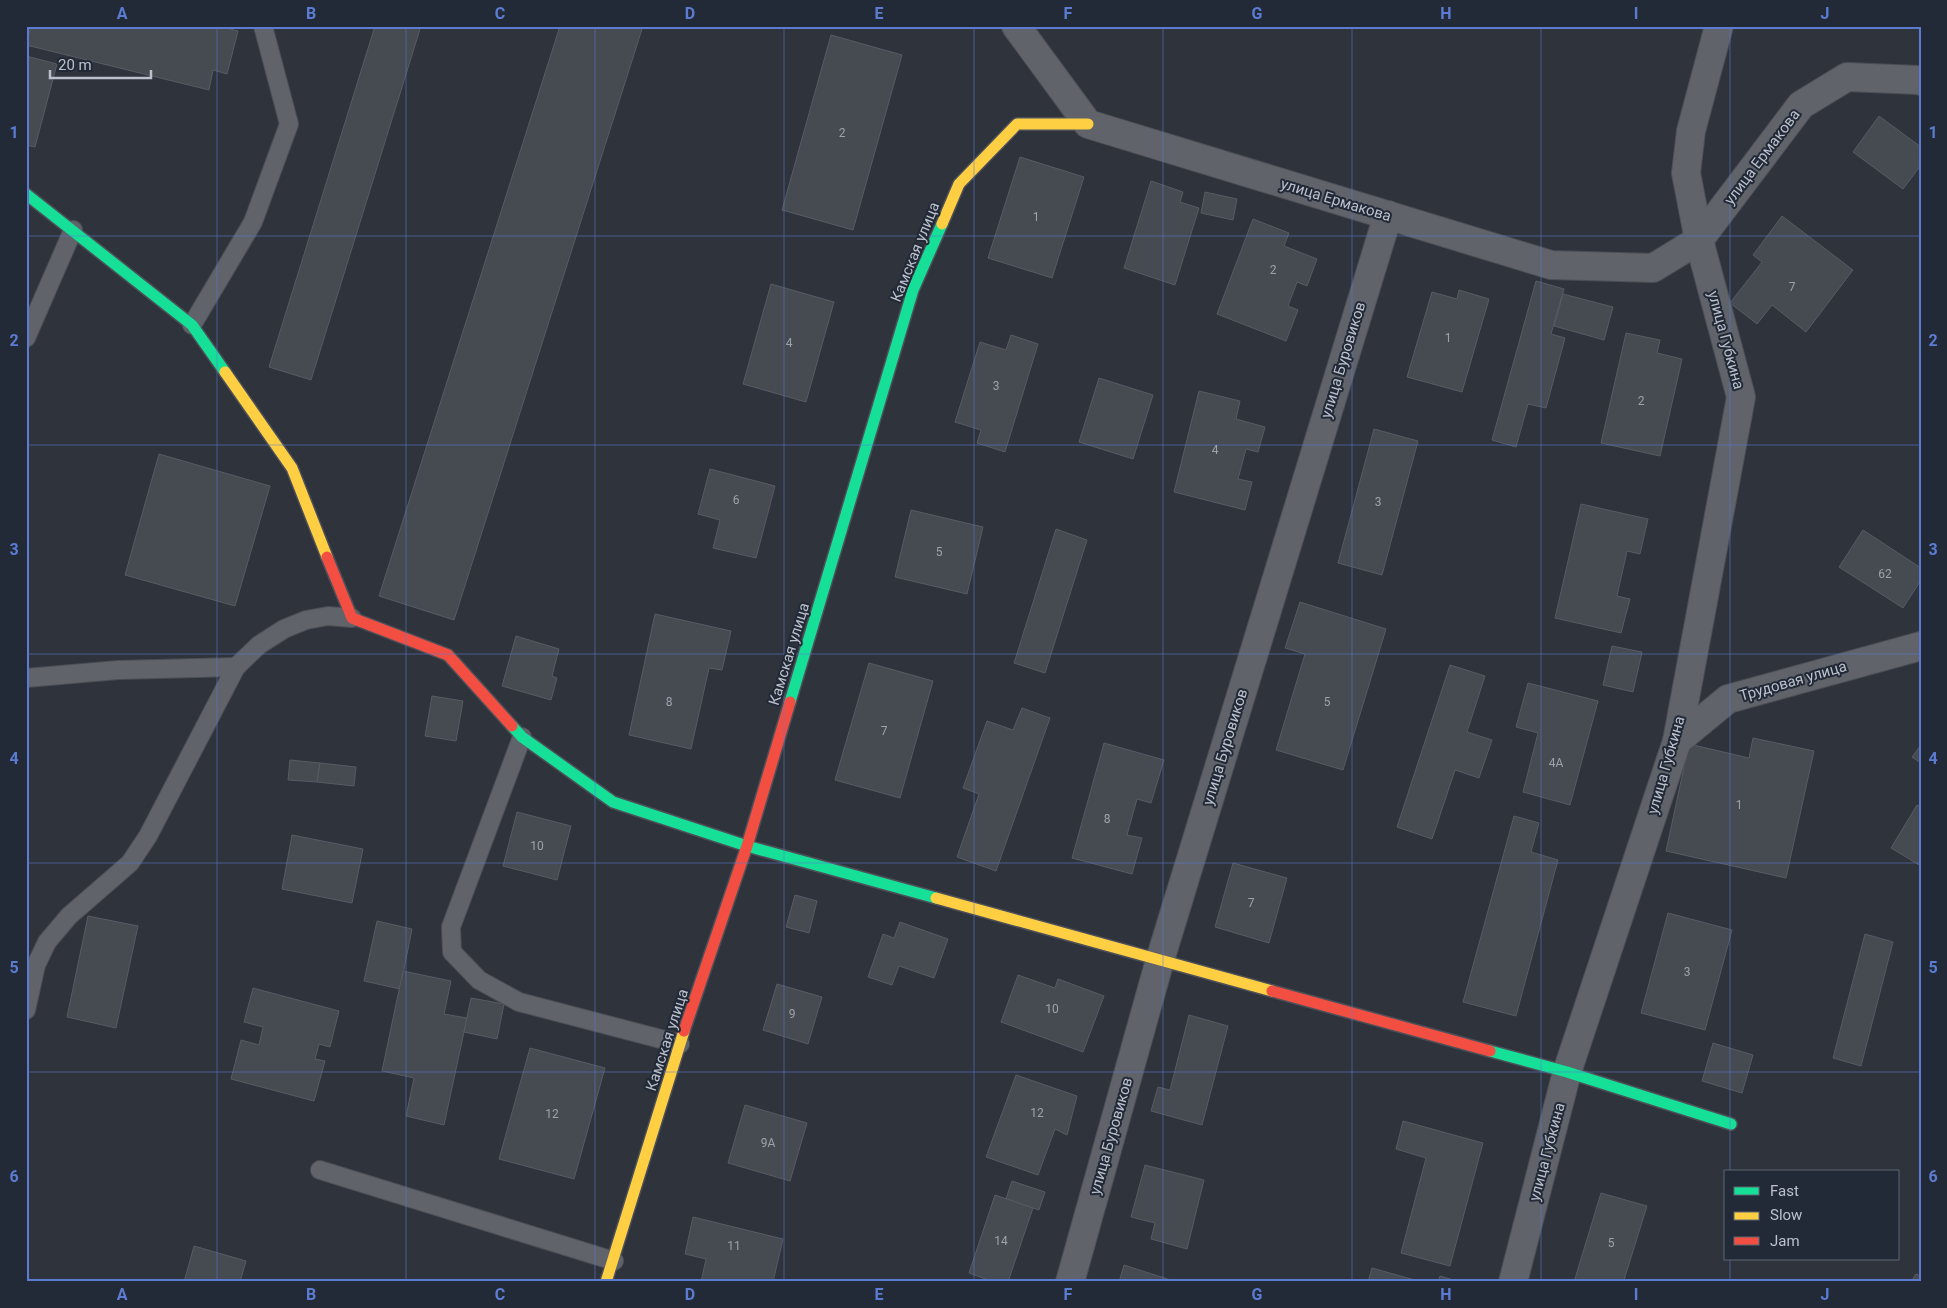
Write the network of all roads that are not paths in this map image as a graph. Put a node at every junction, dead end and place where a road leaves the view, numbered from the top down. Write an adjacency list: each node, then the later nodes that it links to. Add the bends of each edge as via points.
1 (264, 26): 10 (lane, via 289,124 253,222)
2 (1016, 26): 5 (street)
3 (1719, 26): 9 (street, via 1691,131 1686,173)
4 (1921, 82): 9 (street, улица Ермакова, via 1847,77 1801,105)
5 (1088, 124): 7 (street, улица Ермакова); 18 (street, Камская улица, via 1017,124 959,184 913,290)
6 (26, 194): 8 (street)
7 (1388, 216): 9 (street, улица Ермакова, via 1551,265 1653,268); 19 (street, улица Буровиков)
8 (73, 230): 10 (street); 11 (lane)
9 (1699, 240): 17 (street, улица Губкина, via 1741,397)
10 (192, 325): 12 (street, via 292,468)
11 (26, 338)
12 (352, 618): 14 (lane, via 328,616 298,623 259,645); 16 (street, via 448,655)
13 (1921, 646): 17 (street, Трудовая улица, via 1728,699)
14 (236, 667): 15 (lane, via 118,670); 20 (lane, via 148,836 130,863 69,916 47,942 36,965)
15 (26, 678)
16 (522, 737): 18 (street, via 613,802); 21 (lane, via 451,928 452,952 479,980 519,1002)
17 (1677, 740): 22 (street, улица Губкина)
18 (747, 846): 19 (street); 21 (street, Камская улица)
19 (1160, 960): 22 (street); 27 (street, улица Буровиков)
20 (26, 1010)
21 (680, 1044): 25 (street, Камская улица)
22 (1567, 1072): 23 (street); 28 (street, улица Губкина)
23 (1731, 1124)
24 (320, 1170): 25 (lane)
25 (614, 1261): 26 (street, Камская улица)
26 (606, 1282)
27 (1070, 1282)
28 (1513, 1282)

